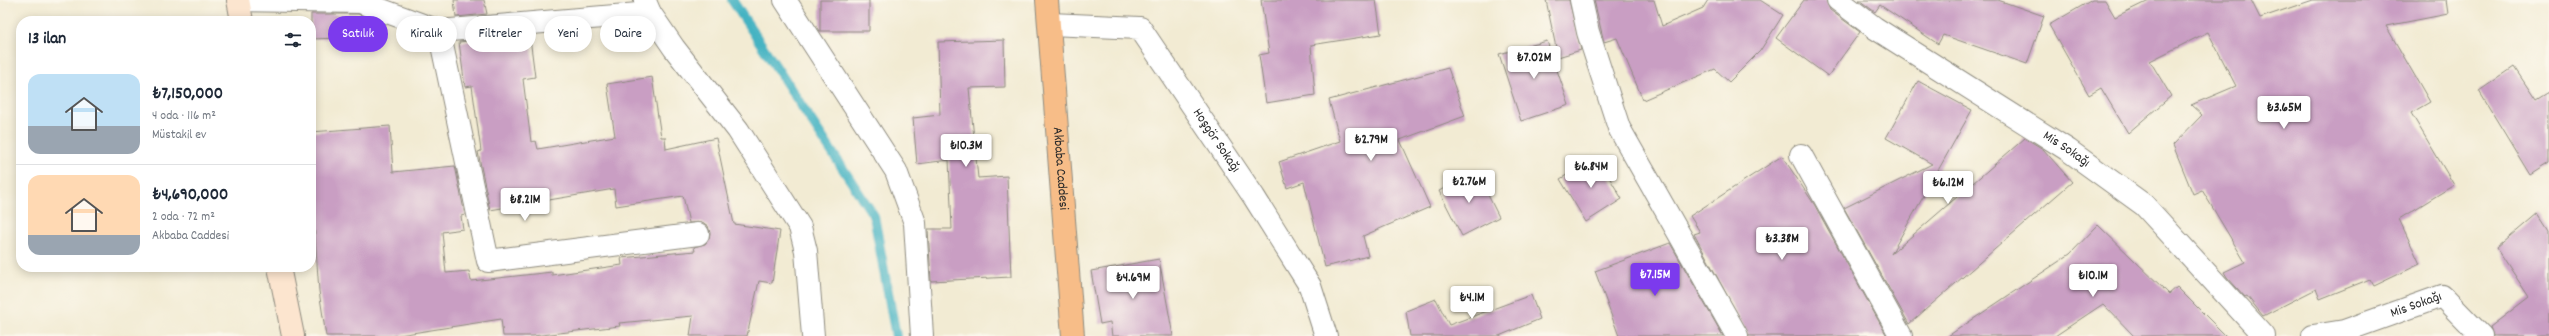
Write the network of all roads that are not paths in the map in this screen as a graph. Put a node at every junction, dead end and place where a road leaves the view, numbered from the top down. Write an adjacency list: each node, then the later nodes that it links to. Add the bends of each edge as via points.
1 (234, 0): 2 (street)
2 (238, 0): 8 (street); 9 (street, via 360,2)
3 (785, 0): 18 (street, via 896,171 915,223)
4 (1047, 0): 10 (main road, Akbaba Caddesi)
5 (1581, 0): 21 (street, via 1588,32 1619,128)
6 (1838, 0): 23 (street, Mis Sokağı, via 1875,28 2068,150 2144,205)
7 (647, 7): 11 (street); 17 (street, via 738,130 800,227 806,251)
8 (241, 16)
9 (400, 16)
10 (1050, 24): 19 (main road, Akbaba Caddesi); 20 (street, Hoşgör Sokağı, via 1140,28 1254,197 1310,286)
11 (457, 28)
12 (444, 52): 14 (street, via 488,262)
13 (1801, 154): 22 (street)
14 (698, 234)
15 (280, 272): 16 (street)
16 (293, 336)
17 (813, 336)
18 (922, 336)
19 (1073, 336)
20 (1326, 336)
21 (1737, 336)
22 (1901, 336)
23 (2264, 336)
24 (2313, 336): 25 (street, Mis Sokağı, via 2344,331 2442,296)
25 (2481, 336)

